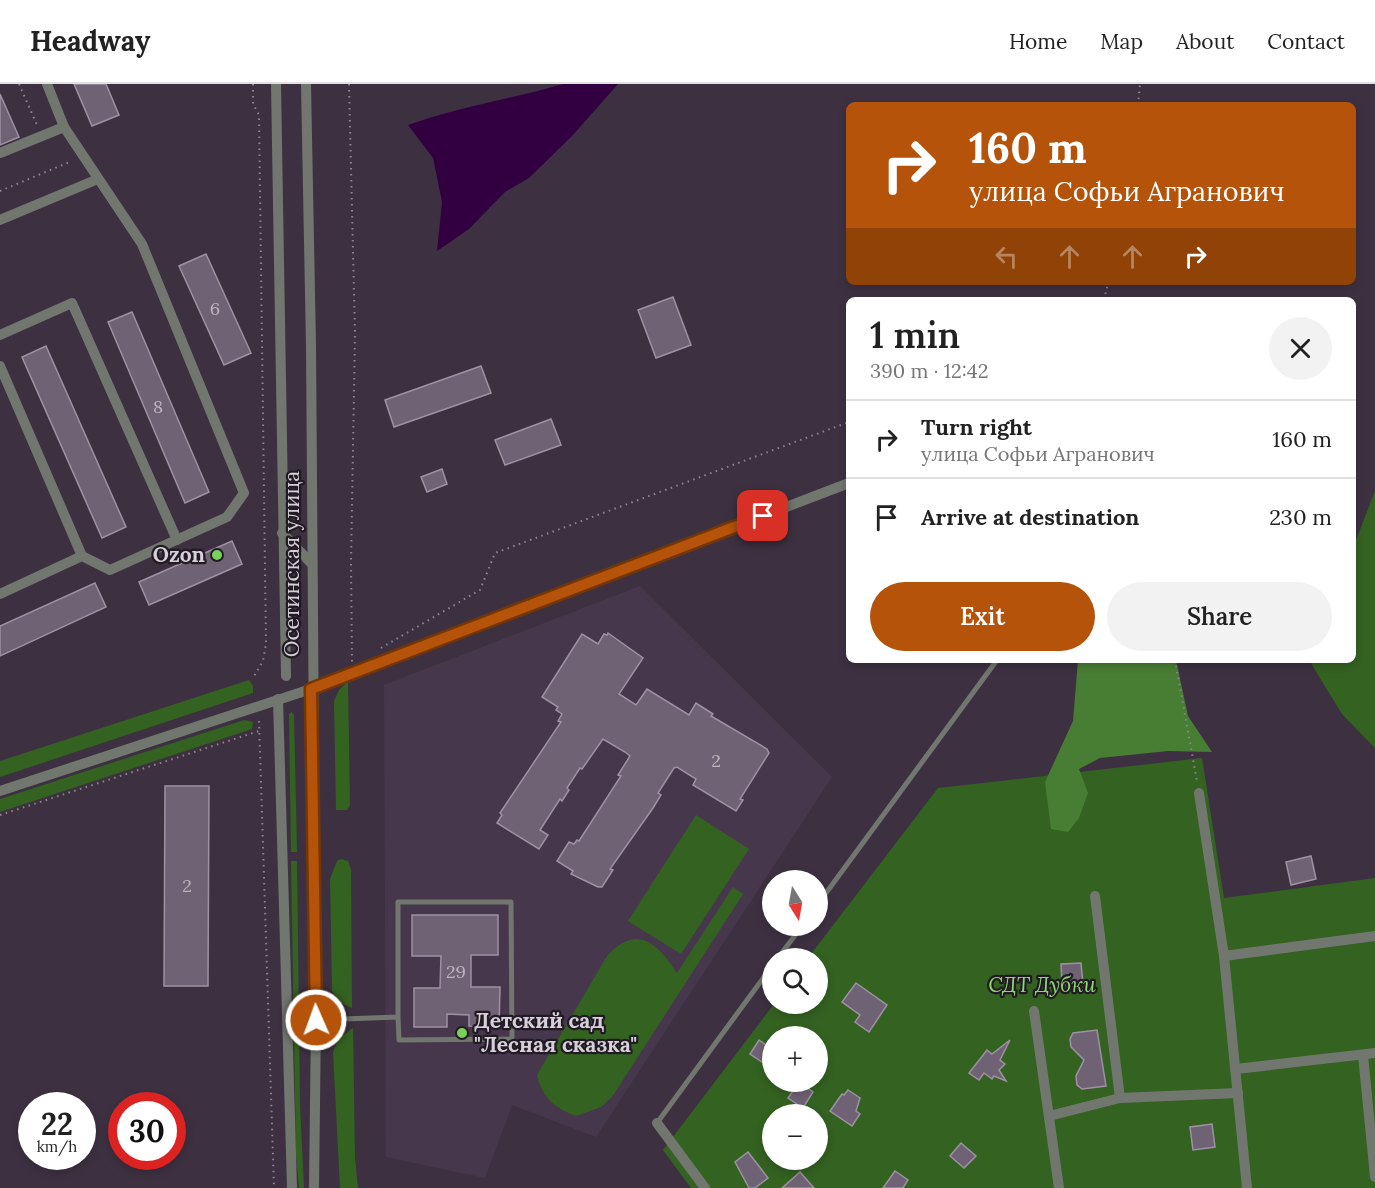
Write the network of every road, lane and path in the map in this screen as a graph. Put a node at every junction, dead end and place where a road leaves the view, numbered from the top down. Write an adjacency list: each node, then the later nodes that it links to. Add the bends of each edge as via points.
1 (19, 84): 10 (path)
2 (47, 84): 9 (street)
3 (253, 84): 30 (path, via 253,104 259,116 266,644)
4 (276, 84): 20 (street, Осетинская улица)
5 (306, 84): 23 (street, Осетинская улица)
6 (349, 84): 26 (path, via 355,334 352,665)
7 (1140, 84): 8 (path)
8 (1138, 102)
9 (64, 127): 10 (street); 12 (street)
10 (41, 136): 11 (street)
11 (0, 153)
12 (83, 156): 13 (street); 14 (path)
13 (98, 179): 15 (street); 21 (street, via 142,244 244,493 227,517)
14 (0, 191)
15 (0, 220)
16 (0, 335): 21 (street, via 72,303)
17 (0, 366): 22 (street)
18 (846, 423): 25 (path, via 495,553 480,590)
19 (846, 484): 31 (street)
20 (282, 533): 23 (street); 29 (street, Осетинская улица)
21 (177, 540): 22 (street, via 110,570)
22 (82, 556): 24 (street)
23 (311, 562): 31 (street, Осетинская улица)
24 (0, 594)
25 (372, 653)
26 (362, 659)
27 (995, 663): 38 (lane)
28 (1176, 663): 36 (path)
29 (286, 676)
30 (254, 678)
31 (311, 689): 32 (street); 45 (street, Осетинская улица)
32 (279, 699): 35 (street); 55 (street)
33 (259, 721): 34 (path)
34 (259, 730): 37 (path); 54 (path)
35 (0, 791)
36 (1199, 793): 41 (street)
37 (0, 816)
38 (828, 890)
39 (1095, 896): 50 (street)
40 (1375, 936): 41 (street)
41 (1224, 956): 48 (street)
42 (762, 980): 52 (lane)
43 (1034, 1011): 51 (street)
44 (398, 1017): 44 (lane, via 398,902 511,902 512,1040 399,1040); 45 (lane)
45 (316, 1020): 56 (street, Осетинская улица)
46 (1375, 1053): 47 (street)
47 (1362, 1055): 48 (street); 53 (street)
48 (1236, 1069): 49 (street)
49 (1238, 1093): 50 (street); 59 (street)
50 (1120, 1098): 51 (street)
51 (1049, 1116): 58 (street)
52 (657, 1124): 57 (street)
53 (1375, 1177)
54 (274, 1188)
55 (292, 1188)
56 (314, 1188)
57 (705, 1188)
58 (1059, 1188)
59 (1247, 1188)

